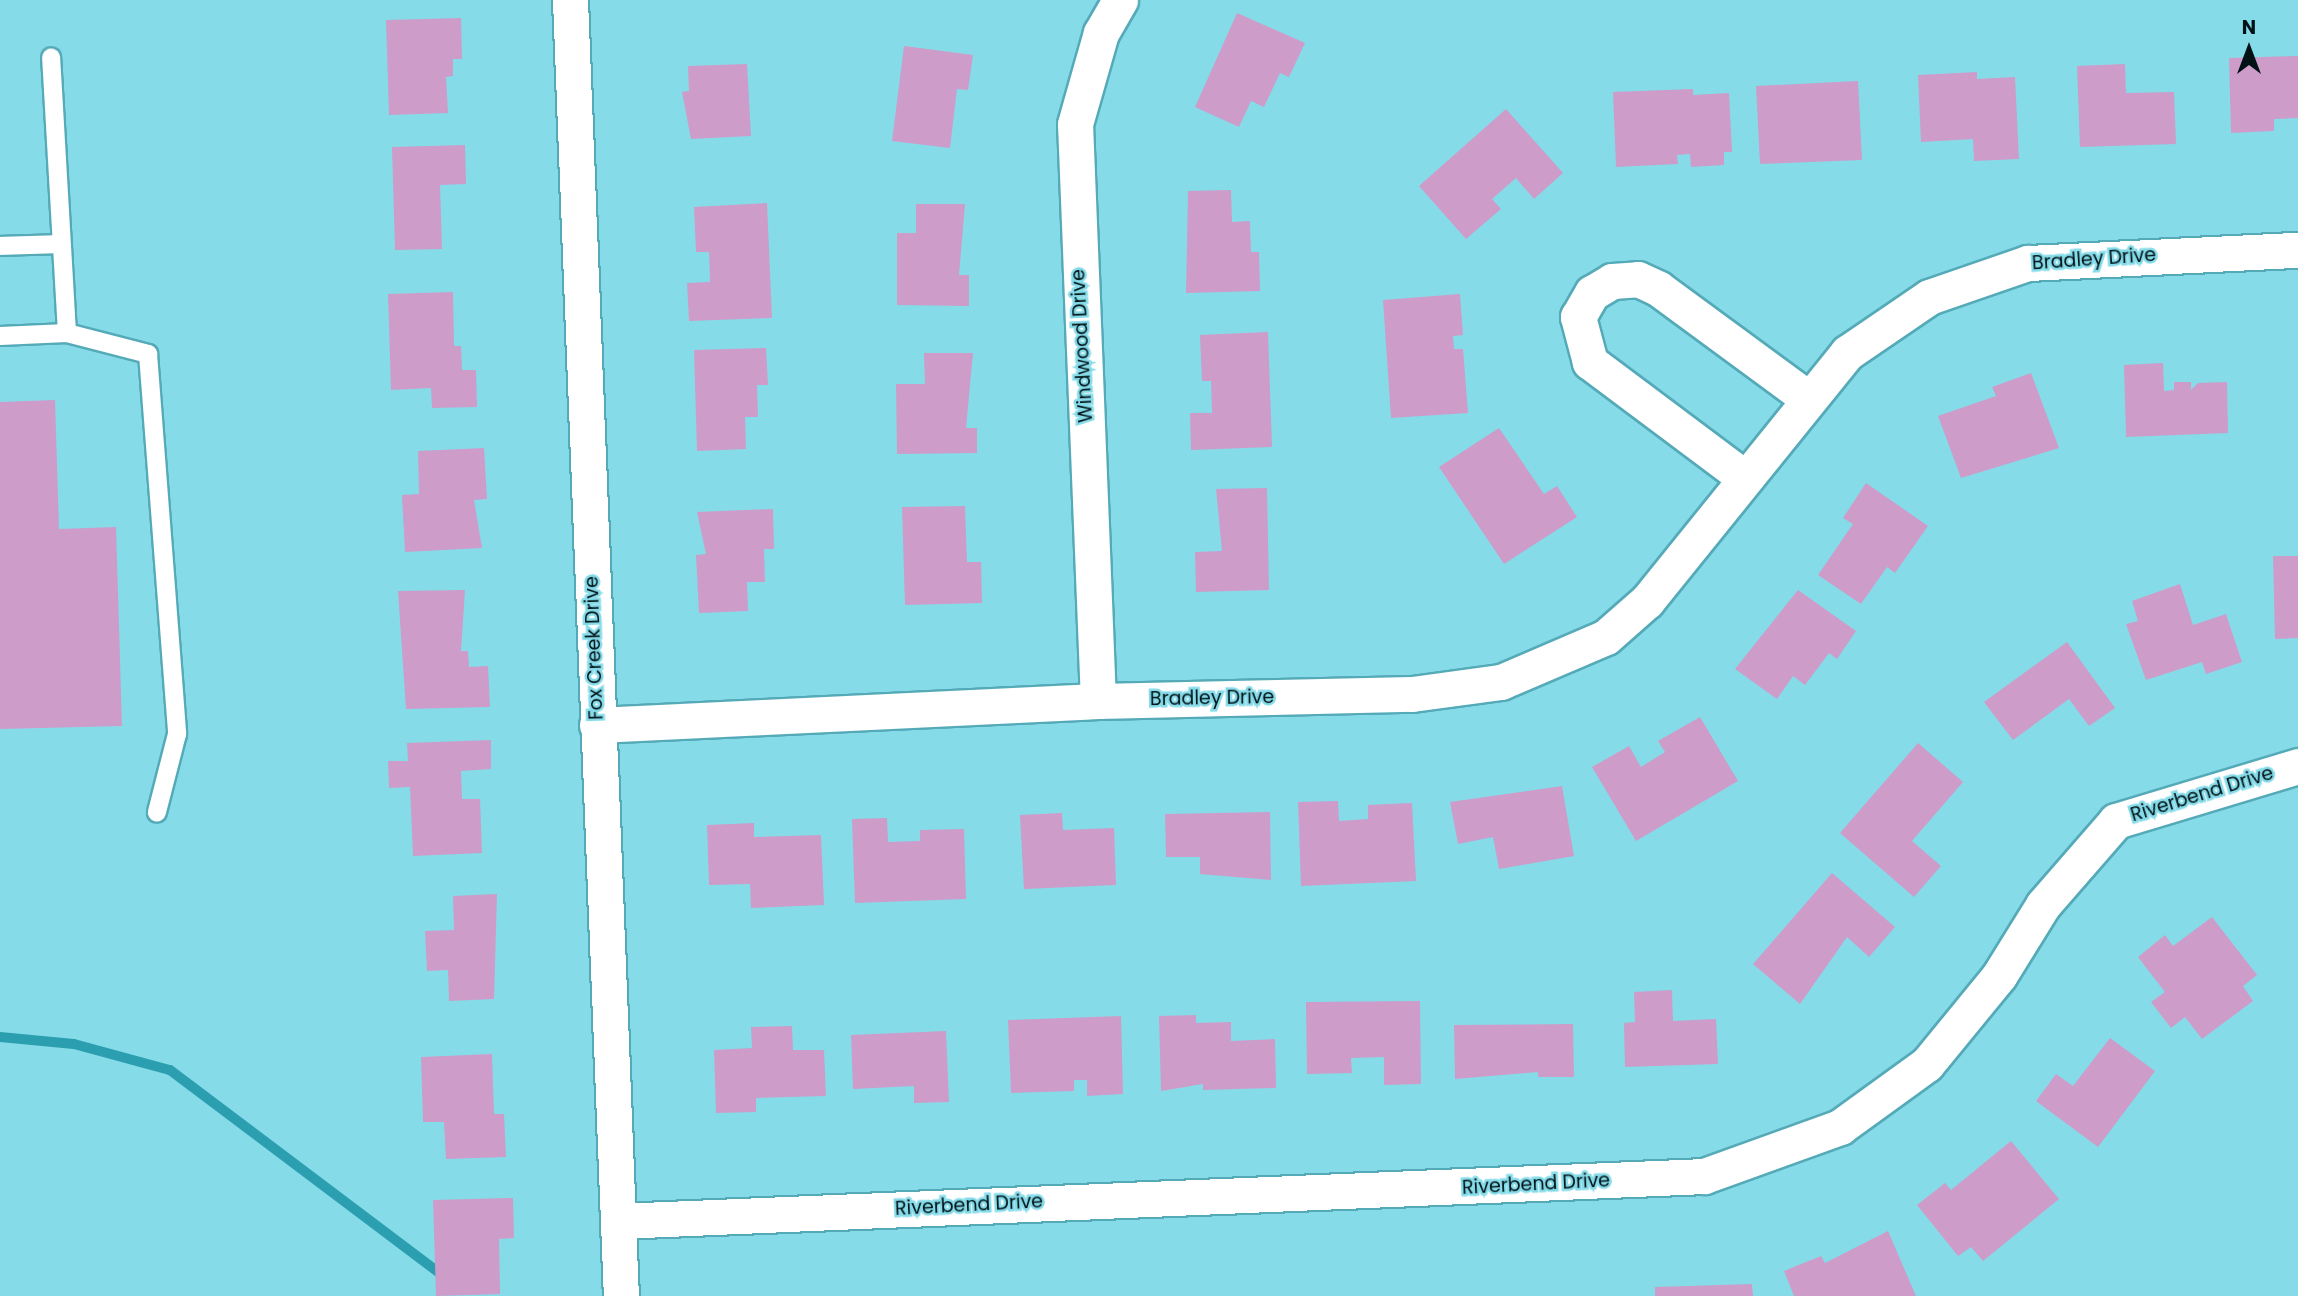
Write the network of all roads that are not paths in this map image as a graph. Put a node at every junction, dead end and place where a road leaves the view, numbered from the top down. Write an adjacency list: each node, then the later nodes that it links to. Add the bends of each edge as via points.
1 (570, 0): 12 (street, Fox Creek Drive)
2 (1120, 0): 11 (street, Windwood Drive, via 1101,33 1074,124)
3 (51, 57): 4 (lane)
4 (61, 244): 5 (lane); 7 (lane)
5 (0, 246)
6 (2298, 250): 9 (street, Bradley Drive, via 2076,257 1975,277 1884,323)
7 (67, 333): 8 (lane); 14 (lane, via 148,354 177,734)
8 (0, 337)
9 (1808, 399): 10 (street, Bradley Drive); 10 (street, via 1660,289 1638,279 1612,281 1592,293 1578,317 1590,362)
10 (1745, 478): 11 (street, Bradley Drive, via 1647,601 1606,637 1557,663 1501,682 1412,694)
11 (1098, 701): 12 (street, Bradley Drive)
12 (597, 725): 15 (street, Fox Creek Drive)
13 (2298, 766): 15 (street, Riverbend Drive, via 2116,821 2043,905 1999,976 1927,1064 1840,1127 1704,1176)
14 (157, 812)
15 (618, 1221): 16 (street, Fox Creek Drive)
16 (621, 1296)

